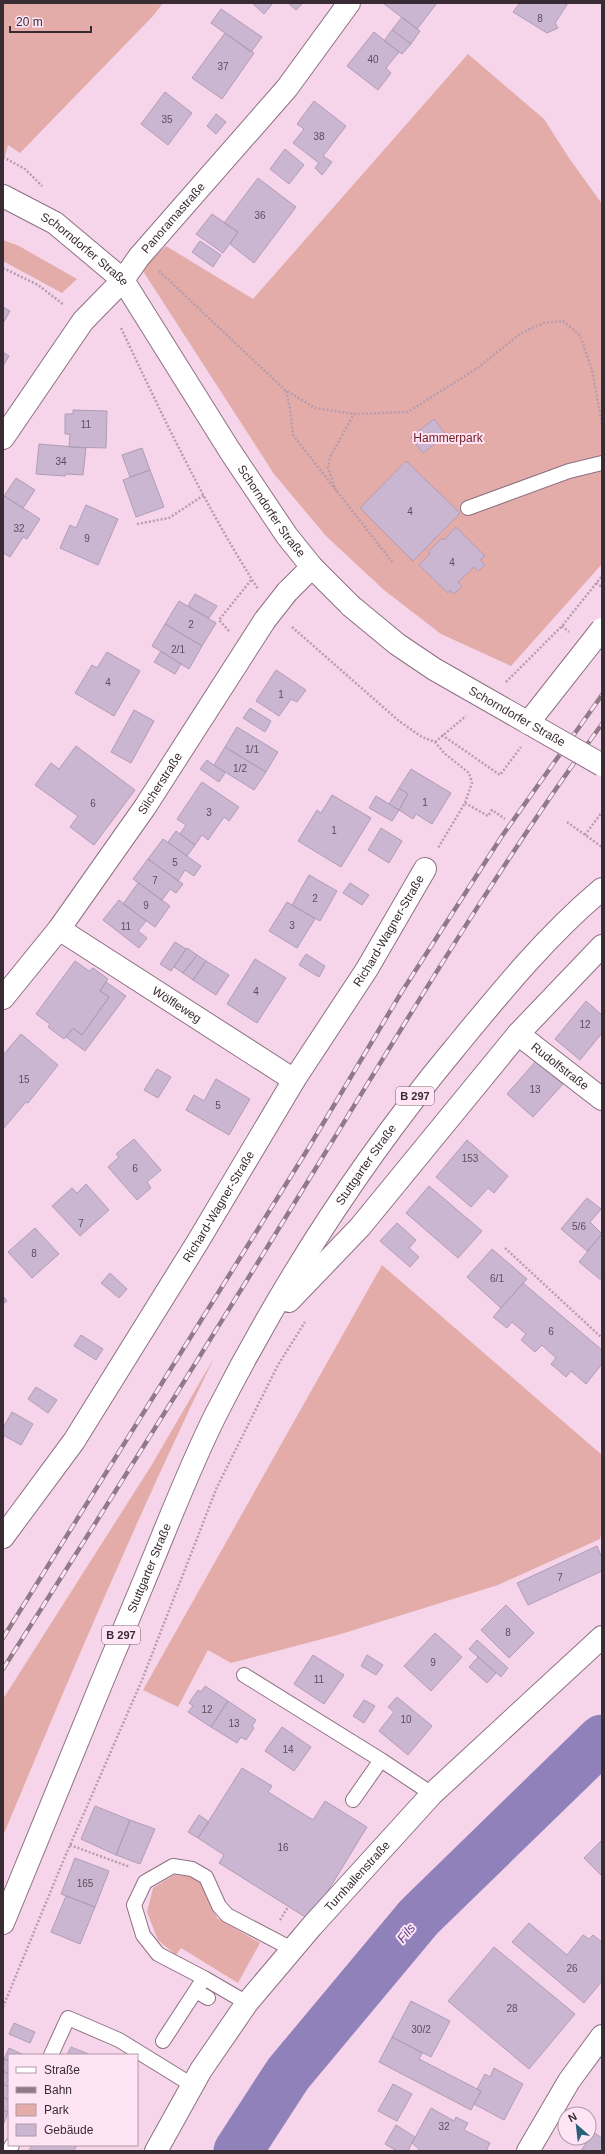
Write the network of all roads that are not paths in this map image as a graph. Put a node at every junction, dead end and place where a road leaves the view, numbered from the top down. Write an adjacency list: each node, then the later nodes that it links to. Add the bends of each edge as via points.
1 (349, 3): 3 (street, Panoramastraße, via 287,88 139,257)
2 (3, 196): 3 (street, Schorndorfer Straße, via 55,223)
3 (123, 280): 4 (street, Panoramastraße, via 83,320); 7 (street, Schorndorfer Straße, via 230,451)
4 (3, 438)
5 (602, 463): 6 (lane, via 569,471)
6 (468, 508)
7 (312, 567): 9 (street, Schorndorfer Straße, bridge, via 350,606 397,644 434,670); 13 (street, Silcherstraße, bridge, via 286,592 265,620 145,807)
8 (602, 629): 9 (street, bridge)
9 (528, 723): 10 (street, Schorndorfer Straße, bridge)
10 (602, 765)
11 (425, 869): 17 (street, Richard-Wagner-Straße, via 367,969)
12 (602, 889): 19 (street, Stuttgarter Straße / B 297, via 582,906 507,984 408,1104 332,1211)
13 (59, 929): 15 (street, Silcherstraße); 17 (street, Wölfleweg)
14 (602, 946): 16 (street, Stuttgarter Straße / B 297)
15 (3, 998)
16 (518, 1034): 18 (street, Rudolfstraße); 19 (street, Stuttgarter Straße / B 297, via 360,1227)
17 (294, 1080): 20 (street, Richard-Wagner-Straße, via 74,1441)
18 (602, 1099)
19 (262, 1329): 26 (street, Stuttgarter Straße / B 297, via 215,1417 178,1500)
20 (3, 1537)
21 (602, 1637): 24 (street, Turnhallenstraße)
22 (244, 1675): 23 (lane)
23 (381, 1760): 24 (lane); 25 (lane)
24 (432, 1794): 27 (street, Turnhallenstraße)
25 (353, 1800)
26 (3, 1923)
27 (292, 1949): 28 (lane, via 227,1915 219,1906 206,1877 192,1869 173,1866 145,1882 134,1905 143,1935 158,1954); 31 (street, Turnhallenstraße)
28 (204, 1978): 29 (lane); 31 (lane)
29 (196, 1991): 30 (lane); 33 (lane)
30 (208, 1998)
31 (247, 2003): 35 (street, Turnhallenstraße)
32 (602, 2036): 37 (street, via 569,2081)
33 (163, 2041)
34 (51, 2054): 35 (lane, via 68,2018 119,2040)
35 (192, 2085): 36 (street, Turnhallenstraße)
36 (156, 2151)
37 (528, 2151)

